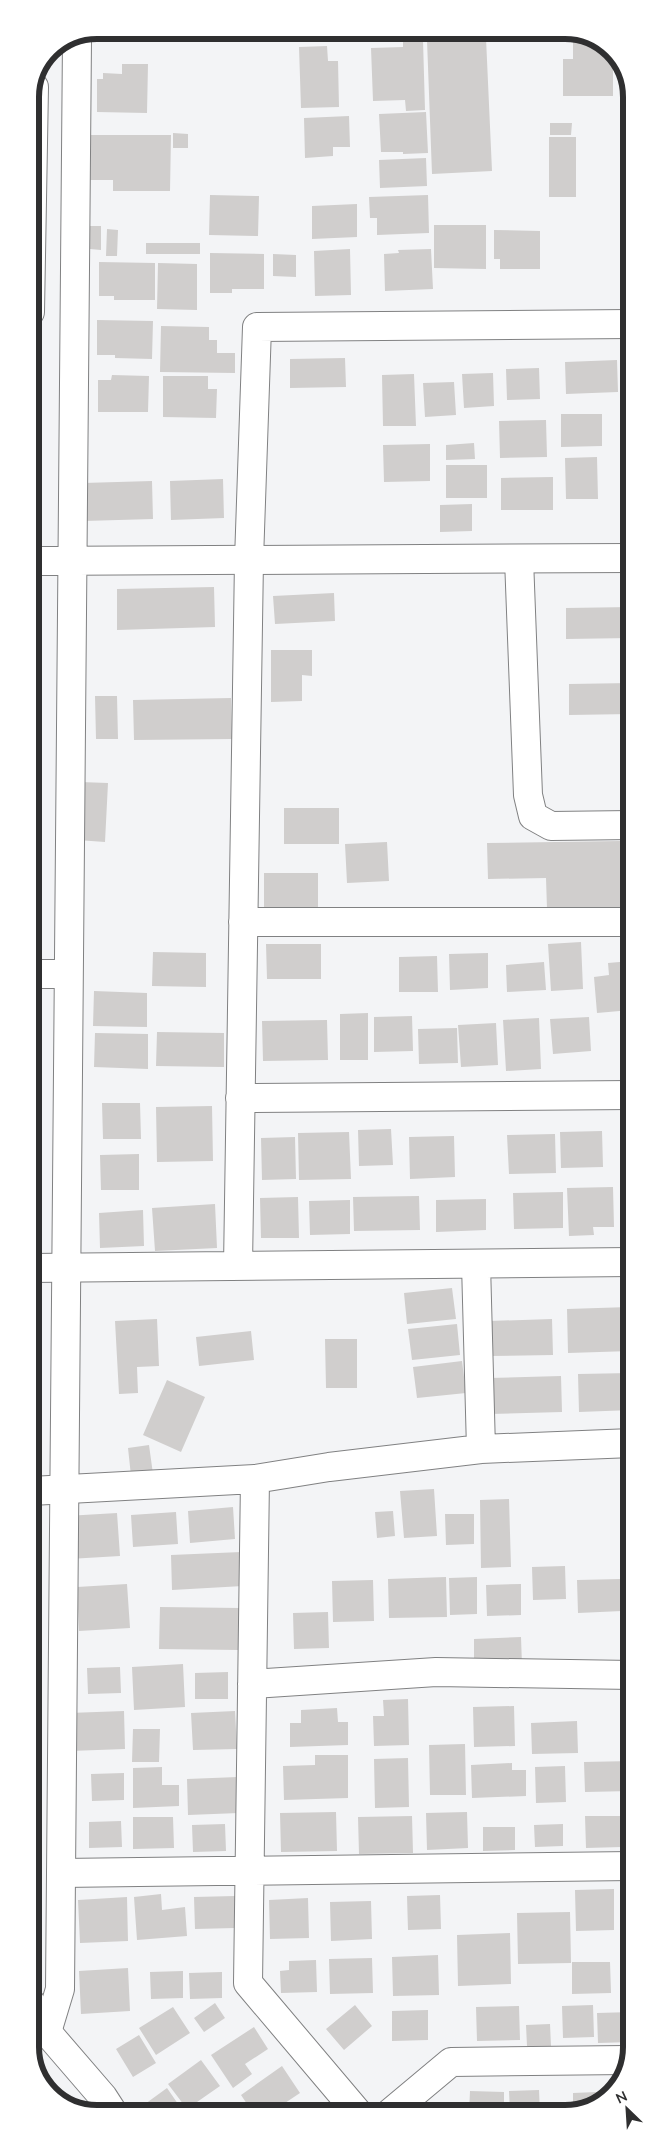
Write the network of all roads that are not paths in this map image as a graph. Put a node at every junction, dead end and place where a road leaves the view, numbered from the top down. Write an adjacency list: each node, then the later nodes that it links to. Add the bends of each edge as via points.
1 (76, 43): 5 (street)
2 (623, 324): 6 (street, via 256,327)
3 (623, 558): 4 (street)
4 (518, 559): 6 (street); 8 (street, via 528,794 533,816 551,826)
5 (71, 560): 6 (street); 7 (street); 12 (street)
6 (249, 560): 9 (street)
7 (39, 561)
8 (623, 825)
9 (243, 922): 10 (street); 14 (street)
10 (623, 922)
11 (39, 974): 12 (street)
12 (68, 974): 19 (street)
13 (623, 1095): 14 (street)
14 (240, 1098): 17 (street)
15 (623, 1262): 16 (street)
16 (476, 1264): 17 (street); 21 (street)
17 (238, 1266): 19 (street)
18 (39, 1268): 19 (street)
19 (66, 1268): 23 (street)
20 (623, 1443): 21 (street)
21 (481, 1449): 22 (street)
22 (255, 1479): 23 (street); 26 (street)
23 (64, 1489): 24 (street); 29 (street)
24 (39, 1491)
25 (623, 1675): 26 (street, via 436,1672)
26 (252, 1684): 28 (street)
27 (623, 1866): 28 (street)
28 (249, 1870): 29 (street); 34 (street, via 248,1983)
29 (61, 1872): 31 (street, via 60,1990)
30 (39, 2018): 31 (street)
31 (47, 2032): 33 (street)
32 (621, 2060): 35 (street, via 451,2062)
33 (108, 2105)
34 (351, 2105)
35 (400, 2105)

